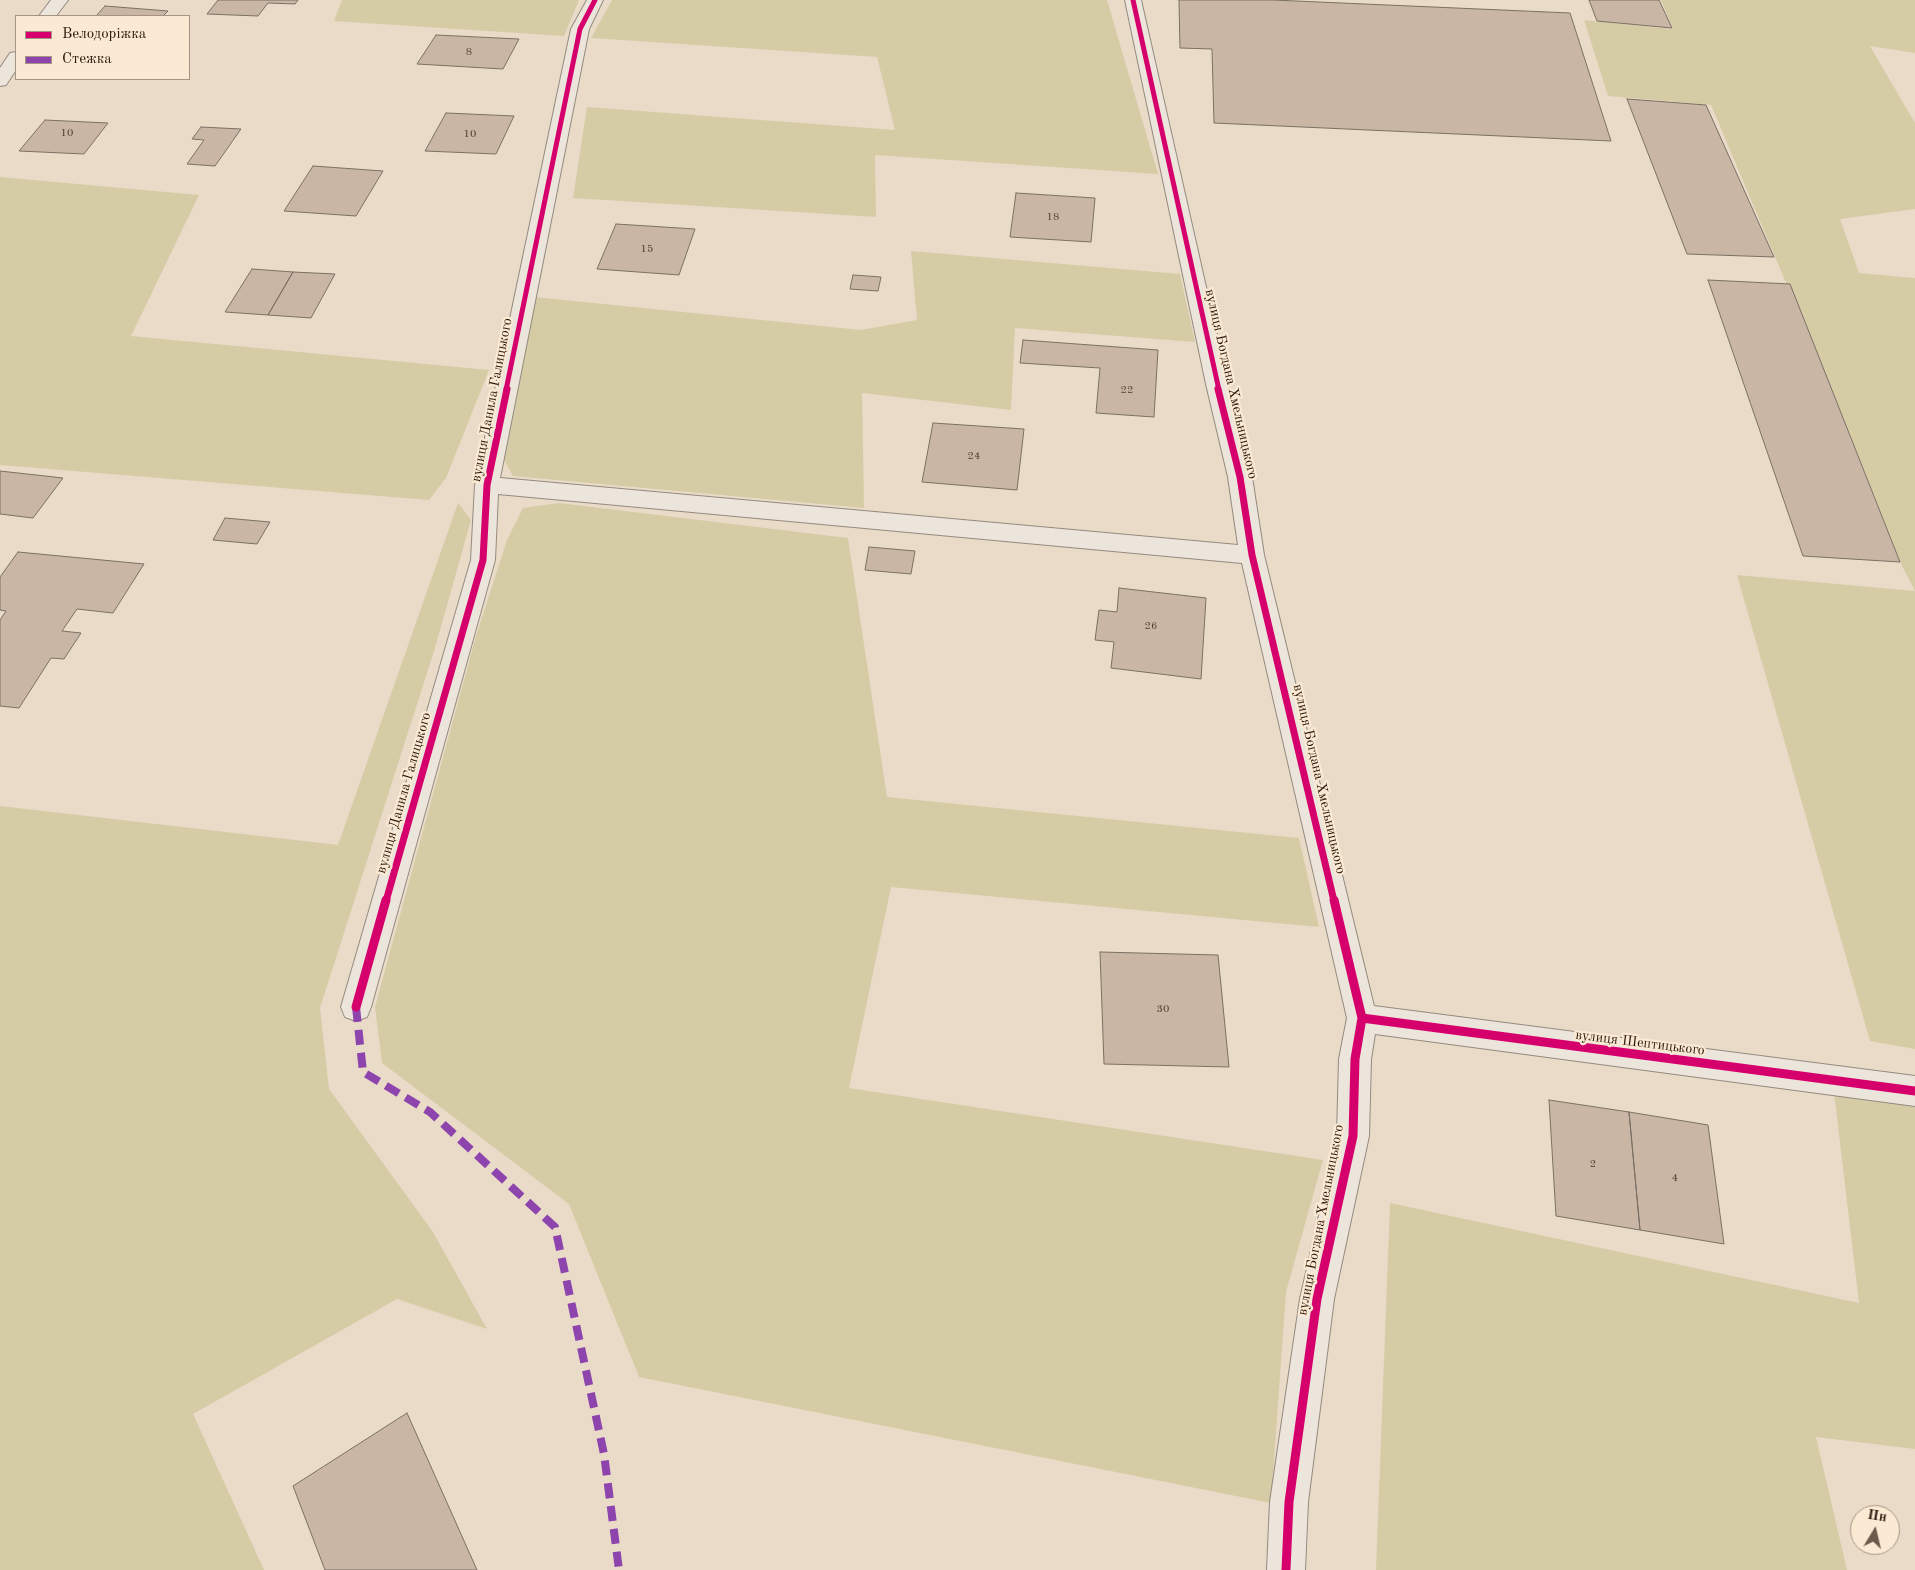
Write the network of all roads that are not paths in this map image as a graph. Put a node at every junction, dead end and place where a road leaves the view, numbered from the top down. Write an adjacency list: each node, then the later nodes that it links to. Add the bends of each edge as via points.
1 (60, 0): 4 (street)
2 (595, 0): 7 (street, вулиця Данила Галицького, via 580,29)
3 (1133, 0): 8 (street, вулиця Богдана Хмельницького, via 1240,477)
4 (48, 15)
5 (15, 58): 6 (street)
6 (0, 81)
7 (487, 485): 8 (street); 9 (street, вулиця Данила Галицького, via 484,560)
8 (1252, 555): 10 (street, вулиця Богдана Хмельницького)
9 (356, 1007)
10 (1362, 1018): 11 (street, вулиця Шептицького); 12 (street, вулиця Богдана Хмельницького, via 1355,1059 1353,1136 1317,1299 1289,1502)
11 (1915, 1091)
12 (1286, 1570)

